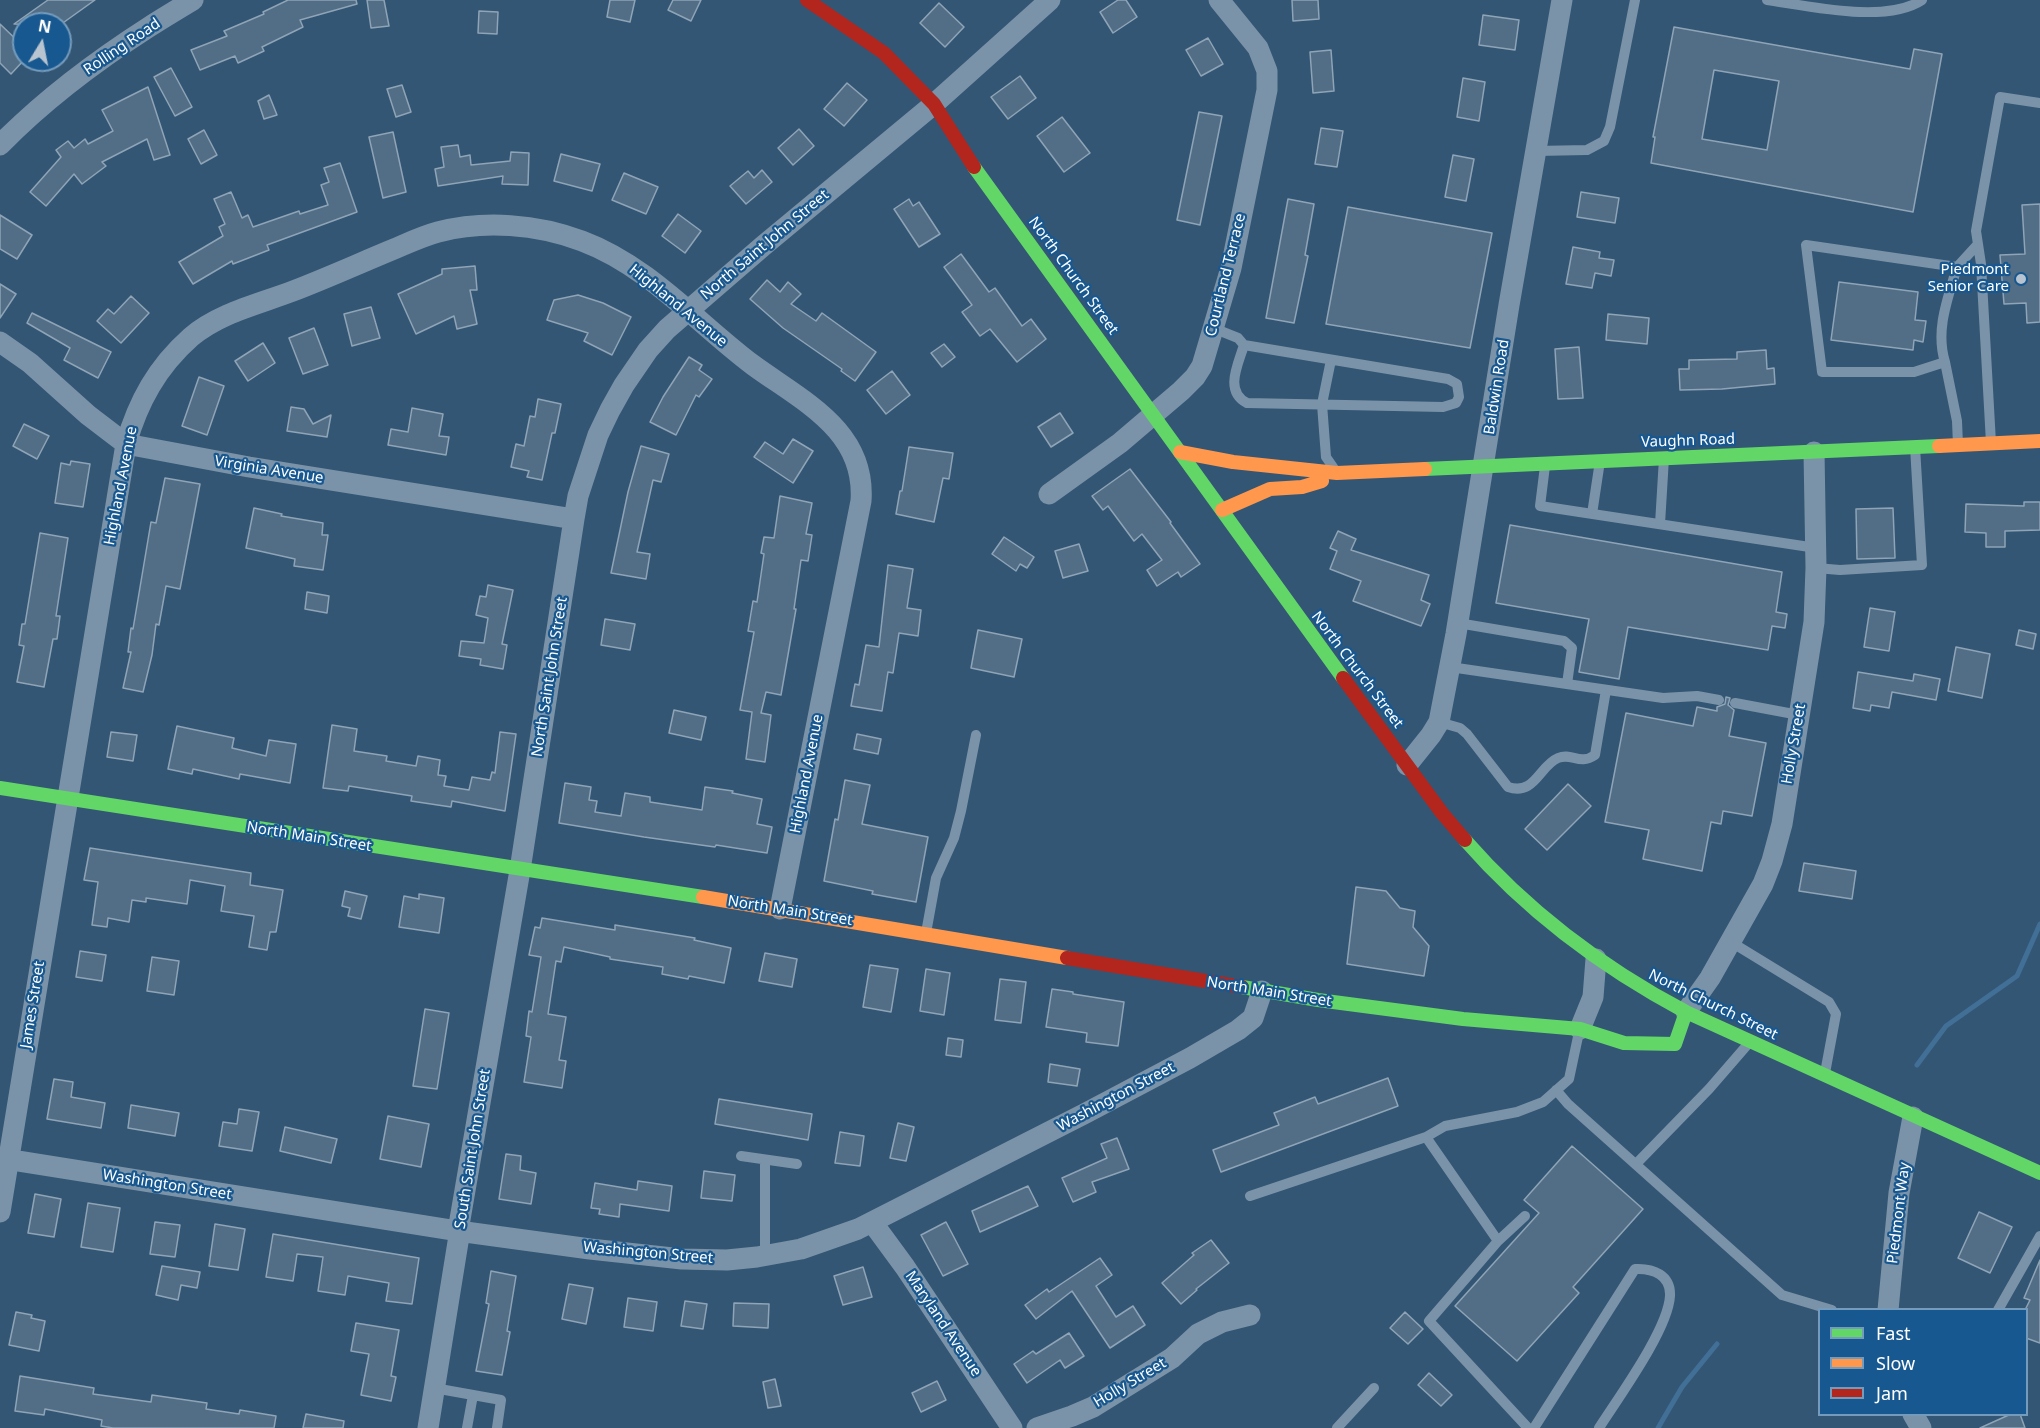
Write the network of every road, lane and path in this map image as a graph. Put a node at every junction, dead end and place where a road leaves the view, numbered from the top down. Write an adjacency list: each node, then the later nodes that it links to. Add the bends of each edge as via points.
1 (193, 0): 13 (street, Rolling Road, via 87,70)
2 (807, 0): 10 (street, North Church Street)
3 (1050, 0): 12 (street, North Saint John Street)
4 (1219, 0): 18 (street, Courtland Terrace, via 1258,48 1267,71 1267,90 1231,268)
5 (1562, 0): 14 (street, Baldwin Road)
6 (1635, 0): 14 (lane, via 1604,141 1587,150)
7 (1767, 0): 8 (lane, via 1883,12 1900,10)
8 (1922, 0)
9 (859, 18): 10 (street)
10 (885, 52): 12 (street, North Church Street)
11 (2040, 103): 15 (lane, via 2000,97 1976,231)
12 (934, 104): 17 (street, North Saint John Street); 24 (street, North Church Street, via 977,171)
13 (0, 146)
14 (1536, 152): 35 (street, Baldwin Road)
15 (1978, 244): 16 (lane); 27 (lane)
16 (1957, 267): 22 (lane, via 1943,314 1941,349); 22 (lane, via 1806,245 1822,372 1914,372)
17 (687, 310): 26 (street, Highland Avenue, via 646,277 582,241 522,226 485,225 436,232 204,327 155,376 135,415); 40 (street, North Saint John Street, via 648,350 610,410 578,496); 56 (street, Highland Avenue, via 720,340 838,429 854,452 861,472 861,501)
18 (1213, 328): 20 (lane, via 1238,338); 24 (street, Courtland Terrace, via 1195,377)
19 (0, 342): 26 (street, Virginia Avenue)
20 (1244, 345): 21 (lane); 23 (lane, via 1234,381 1234,390 1241,399 1247,403)
21 (1331, 360): 23 (lane); 23 (lane, via 1448,379 1456,384 1459,397 1456,403 1443,407)
22 (1945, 362): 28 (lane)
23 (1322, 404): 36 (lane, via 1326,457)
24 (1153, 414): 30 (street, North Church Street); 37 (street, Courtland Terrace)
25 (2040, 441): 27 (street, Vaughn Road)
26 (126, 444): 40 (street, Virginia Avenue); 54 (street, Highland Avenue)
27 (1991, 444): 28 (street, Vaughn Road)
28 (1958, 445): 29 (street, Vaughn Road)
29 (1915, 447): 31 (street, Vaughn Road); 42 (lane, via 1922,565 1840,570)
30 (1180, 452): 36 (street, Vaughn Road, via 1244,464); 38 (street, North Church Street)
31 (1814, 452): 32 (street, Vaughn Road); 42 (street, Holly Street)
32 (1664, 458): 33 (street, Vaughn Road); 41 (lane)
33 (1600, 461): 34 (street, Vaughn Road); 39 (lane)
34 (1546, 463): 35 (street, Vaughn Road); 39 (lane, via 1540,506)
35 (1485, 465): 36 (street, Vaughn Road); 43 (street, Baldwin Road)
36 (1337, 473): 38 (street, Vaughn Road, via 1310,487 1271,489)
37 (1049, 494)
38 (1222, 510): 52 (street, North Church Street)
39 (1592, 514): 41 (lane)
40 (574, 519): 55 (street, North Saint John Street)
41 (1660, 524): 42 (lane)
42 (1816, 558): 49 (street, Holly Street, via 1814,622)
43 (1458, 622): 44 (street, Baldwin Road); 45 (lane, via 1564,641 1572,648)
44 (1450, 667): 45 (lane); 50 (street, Baldwin Road)
45 (1568, 684): 46 (lane)
46 (1606, 690): 47 (lane); 50 (lane, via 1594,755 1578,760 1557,758 1525,788 1517,790 1508,787 1467,734)
47 (1719, 700)
48 (1735, 703): 49 (lane)
49 (1799, 715): 58 (street, Holly Street, via 1782,824 1772,861)
50 (1438, 722): 52 (street, Baldwin Road)
51 (976, 735): 57 (lane, via 962,811 936,878)
52 (1407, 765): 59 (street, North Church Street, via 1468,843 1550,922)
53 (0, 789): 54 (street, North Main Street)
54 (67, 799): 55 (street, North Main Street); 69 (street, James Street)
55 (520, 870): 56 (street, North Main Street); 78 (street, South Saint John Street)
56 (780, 909): 57 (street, North Main Street)
57 (926, 934): 60 (street, North Main Street)
58 (1731, 942): 61 (street, Holly Street); 64 (lane, via 1833,1007 1836,1014)
59 (1596, 959): 61 (street, North Church Street); 62 (street, via 1593,997)
60 (1262, 991): 62 (street, North Main Street, via 1471,1020); 77 (street, Washington Street, via 1253,1018 1238,1030)
61 (1686, 1012): 62 (street, North Main Street, via 1675,1044 1624,1043); 63 (street, North Church Street)
62 (1580, 1029): 65 (lane, via 1569,1079)
63 (1749, 1042): 64 (street, North Church Street); 72 (lane)
64 (1825, 1076): 66 (street, North Church Street)
65 (1556, 1090): 67 (lane, via 1543,1102 1517,1112 1445,1126); 72 (lane)
66 (1913, 1117): 73 (street, North Church Street); 83 (street, Piedmont Way, via 1899,1193)
67 (1426, 1137): 74 (lane); 80 (lane)
68 (741, 1156): 70 (lane)
69 (4, 1159): 75 (street, James Street); 78 (street, Washington Street)
70 (765, 1160): 71 (lane); 81 (lane)
71 (797, 1164)
72 (1635, 1164): 82 (lane, via 1782,1295)
73 (2040, 1173)
74 (1250, 1196)
75 (0, 1212)
76 (1526, 1216): 80 (lane)
77 (872, 1222): 81 (street, Washington Street, via 830,1240); 92 (street, Maryland Avenue)
78 (458, 1231): 81 (street, Washington Street, via 682,1259); 86 (street, South Saint John Street)
79 (2040, 1236): 84 (lane)
80 (1498, 1241): 95 (lane, via 1429,1321)
81 (765, 1256)
82 (1825, 1308)
83 (1888, 1308)
84 (1999, 1308)
85 (1250, 1315): 93 (street, Holly Street, via 1222,1322 1198,1335 1172,1358 1093,1407)
86 (434, 1388): 88 (lane); 89 (street, South Saint John Street)
87 (1374, 1388): 94 (lane)
88 (473, 1395): 90 (lane); 91 (lane, via 501,1400)
89 (428, 1428)
90 (467, 1428)
91 (497, 1428)
92 (1012, 1428)
93 (1037, 1428)
94 (1337, 1428)
95 (1528, 1428)
96 (1534, 1428): 97 (lane, via 1635,1269 1658,1271 1666,1280 1670,1297 1660,1331)
97 (1599, 1428)

